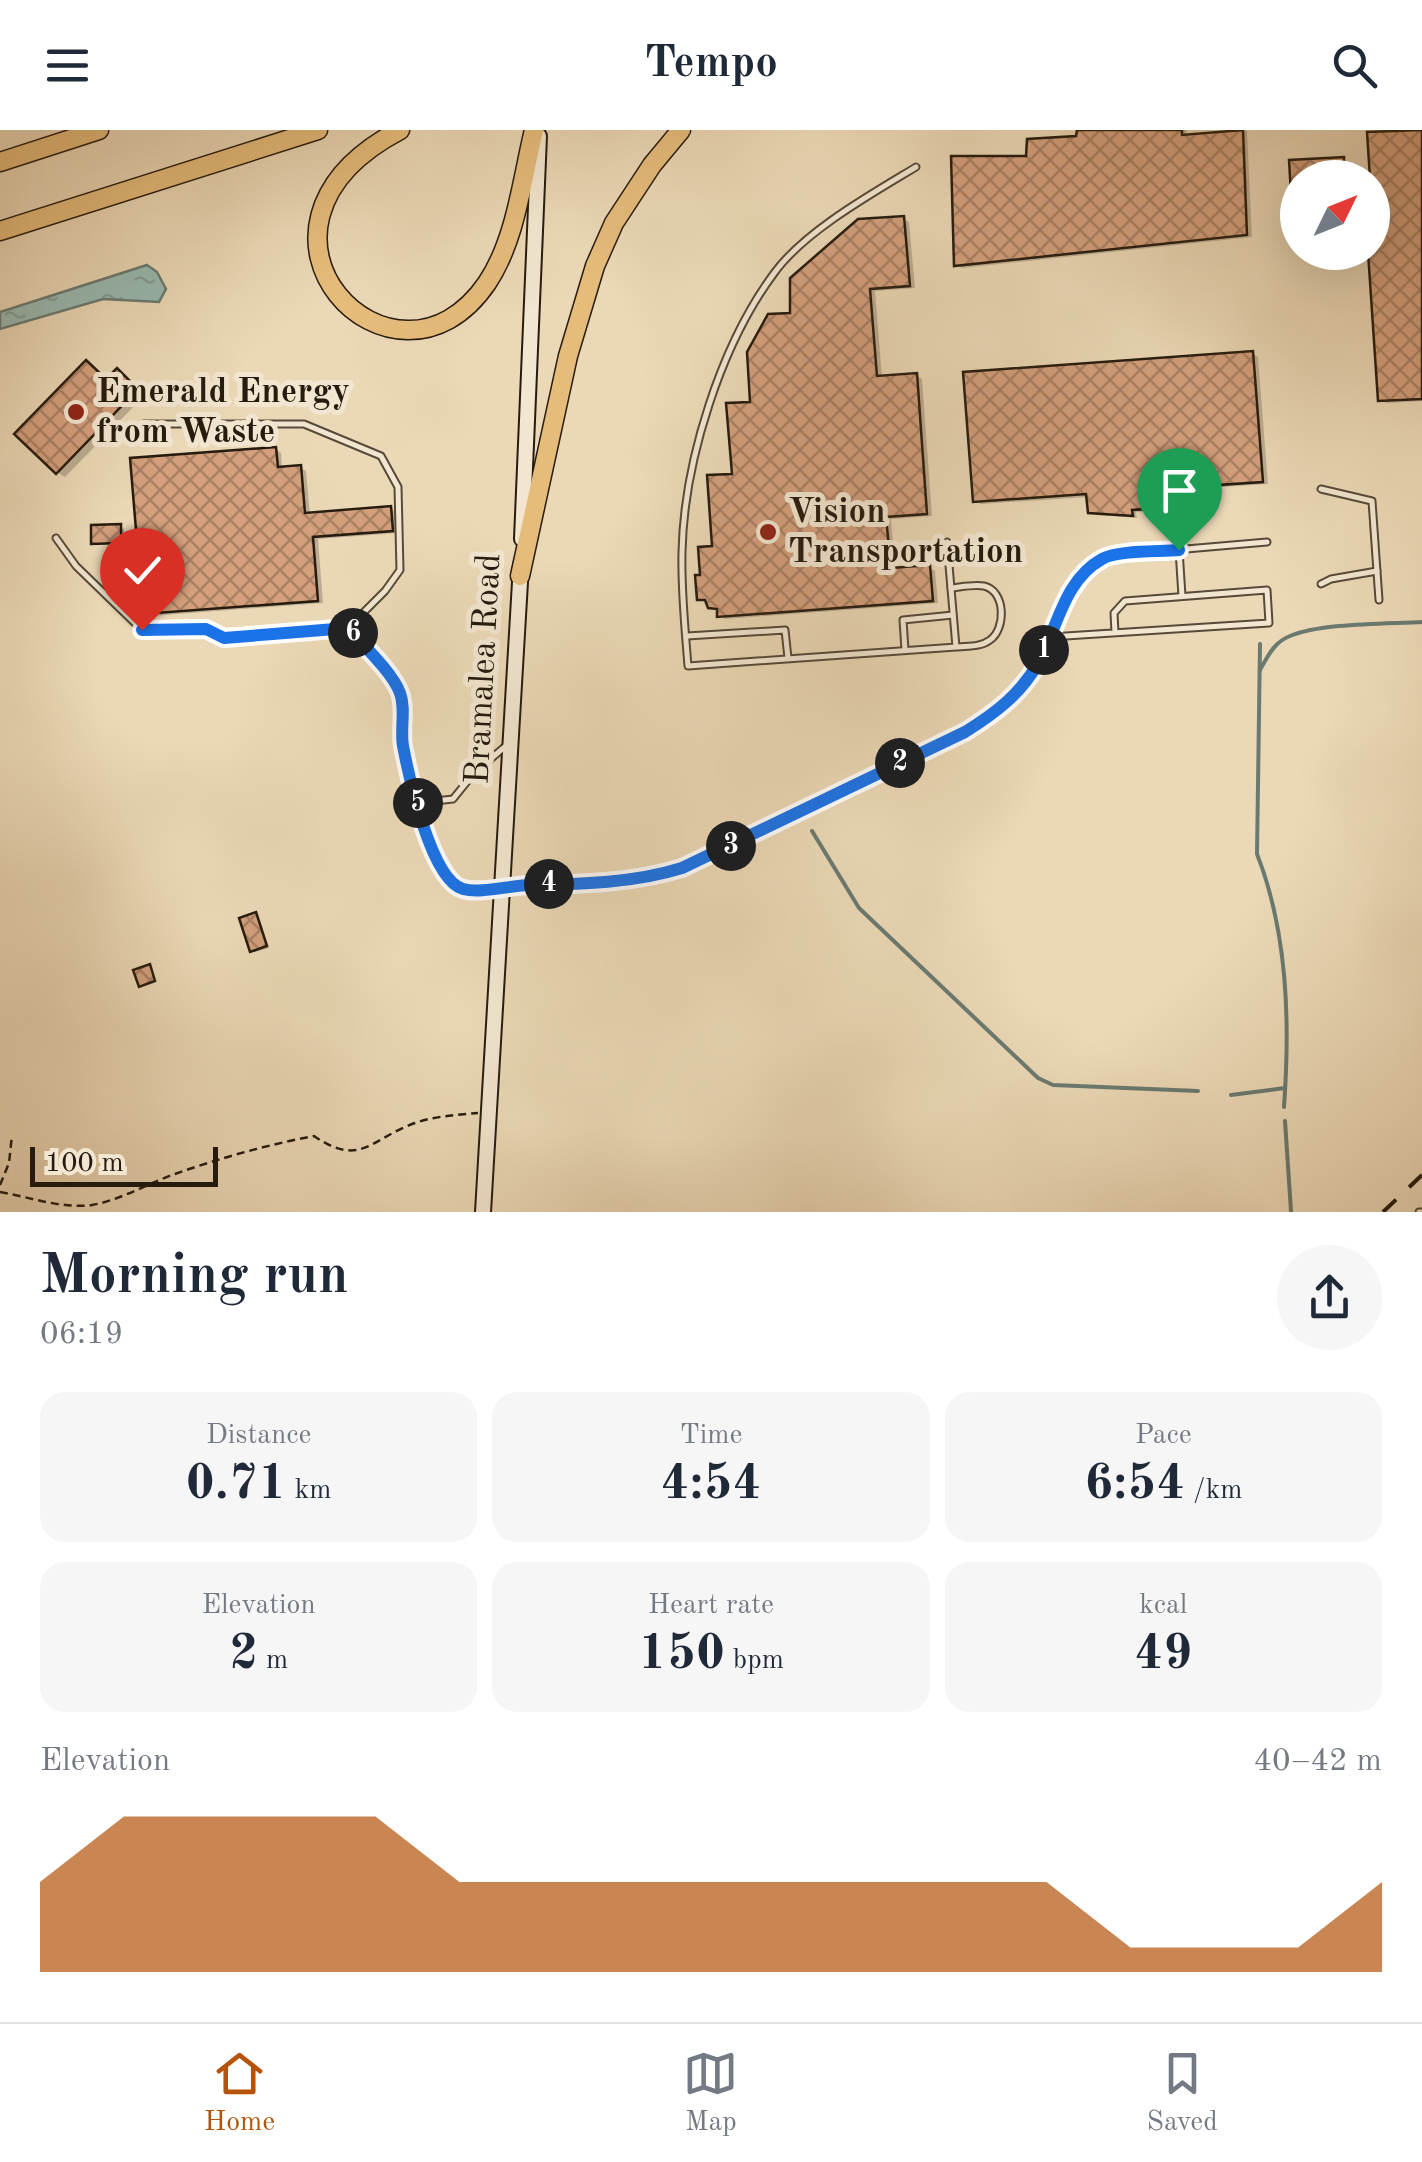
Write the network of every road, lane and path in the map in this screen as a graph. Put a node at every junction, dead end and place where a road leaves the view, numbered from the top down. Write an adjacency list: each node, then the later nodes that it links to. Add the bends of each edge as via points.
1 (99, 130): 6 (highway)
2 (318, 130): 8 (highway)
3 (400, 130): 4 (highway, via 367,150 335,184 317,242 323,273 350,309 406,329 444,321 485,285)
4 (537, 130): 17 (main road, Bramalea Road)
5 (682, 130): 17 (highway, via 614,223 595,266 568,356)
6 (0, 162)
7 (916, 166): 26 (lane, via 776,270 721,369 688,497 682,550)
8 (0, 231)
9 (144, 424): 24 (lane, via 304,424 381,456 398,487 400,570)
10 (1321, 490): 16 (lane, via 1372,500)
11 (56, 538): 22 (lane)
12 (947, 542): 19 (lane)
13 (1267, 542): 14 (lane)
14 (1179, 550): 20 (lane); 27 (lane, via 1105,556 1066,598)
15 (128, 563): 22 (lane)
16 (1377, 571): 18 (lane); 21 (lane)
17 (520, 576): 31 (main road, Bramalea Road)
18 (1321, 584)
19 (951, 588): 23 (lane); 28 (lane, via 984,586 1000,600 992,639)
20 (1182, 596): 25 (lane, via 1125,601 1114,613); 25 (lane, via 1266,590 1269,622)
21 (1379, 600)
22 (124, 612): 24 (lane, via 142,630 206,629 224,638)
23 (953, 616): 28 (lane); 29 (lane, via 903,620)
24 (348, 628): 32 (lane, via 400,691)
25 (1115, 633): 27 (lane)
26 (686, 636): 30 (lane, via 786,630); 30 (lane, via 688,666)
27 (1050, 638): 33 (lane, via 1024,684 988,718 716,853 651,878)
28 (956, 647): 29 (lane)
29 (905, 650): 30 (lane)
30 (788, 658)
31 (509, 742): 32 (lane, via 453,799 427,798); 33 (main road, Bramalea Road)
32 (411, 777): 33 (lane, via 446,878 461,889)
33 (504, 885): 34 (main road, Bramalea Road)
34 (489, 1112): 37 (path, via 439,1116 358,1150 337,1151 314,1136 281,1142 92,1205); 38 (main road, Bramalea Road)
35 (12, 1136): 36 (path)
36 (0, 1184)
37 (0, 1192)
38 (483, 1212)

